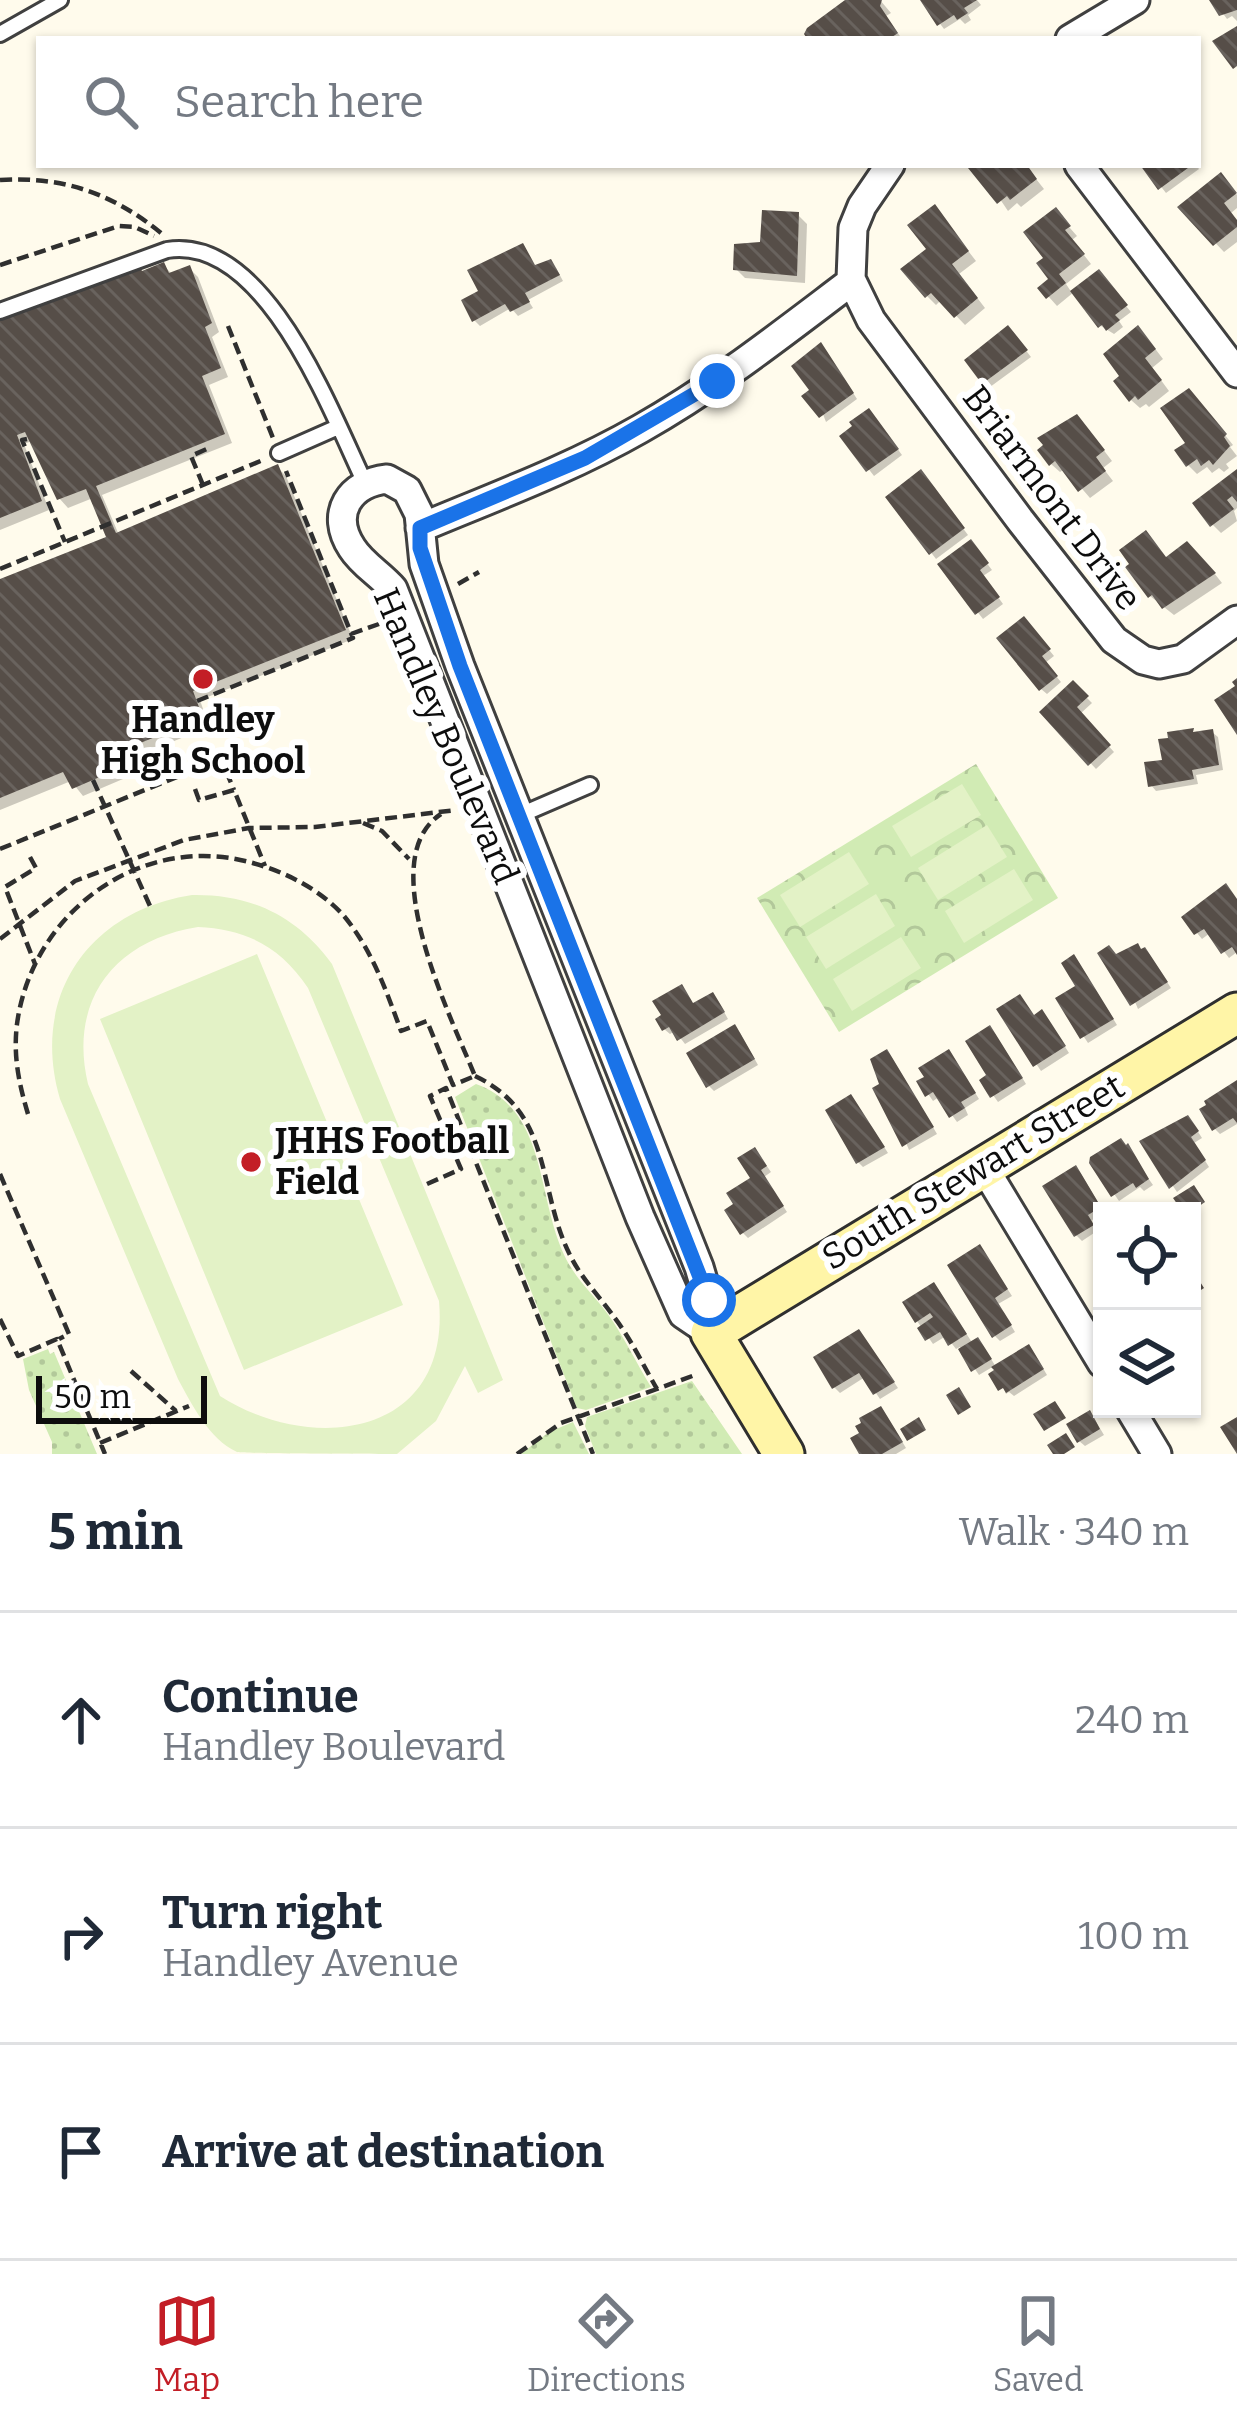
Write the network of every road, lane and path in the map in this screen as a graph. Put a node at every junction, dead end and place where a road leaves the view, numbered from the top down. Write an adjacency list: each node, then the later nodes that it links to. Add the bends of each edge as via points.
1 (60, 0): 3 (lane)
2 (1135, 0): 4 (street)
3 (0, 34)
4 (1075, 36)
5 (888, 168): 10 (street, via 854,228)
6 (1081, 168): 13 (street)
7 (0, 180): 8 (path, via 63,182 102,194)
8 (179, 248): 9 (path, via 119,226); 11 (lane); 15 (lane, via 215,257 272,306)
9 (0, 265)
10 (852, 281): 23 (street, via 639,430); 28 (street, Briarmont Drive, via 871,320 1126,651 1159,664 1183,658)
11 (0, 311)
12 (228, 326): 14 (path)
13 (1237, 374)
14 (267, 422)
15 (338, 428): 18 (lane); 19 (lane)
16 (27, 439): 24 (path)
17 (211, 447): 20 (path, via 191,456)
18 (279, 454): 20 (path); 22 (path)
19 (365, 483): 23 (street, Handley Boulevard, via 387,479 407,490); 42 (street, Handley Boulevard, via 344,505 346,536 393,590)
20 (203, 485): 24 (path)
21 (324, 515): 22 (path)
22 (307, 522): 30 (path)
23 (420, 528): 39 (street, Handley Boulevard, via 424,564)
24 (65, 542): 25 (path)
25 (0, 569)
26 (479, 572): 27 (path)
27 (452, 588)
28 (1237, 620)
29 (370, 628): 30 (path)
30 (352, 634): 31 (path)
31 (197, 701)
32 (93, 780): 36 (path)
33 (590, 785): 39 (lane)
34 (195, 789): 35 (path, via 199,800)
35 (234, 790): 36 (path, via 221,759); 41 (path)
36 (106, 805): 43 (path); 45 (path)
37 (458, 809): 38 (path)
38 (441, 814): 40 (path); 46 (path, via 419,837)
39 (520, 820): 42 (street); 56 (street, Handley Boulevard)
40 (362, 822): 41 (path); 46 (path, via 382,831)
41 (249, 828): 45 (path); 47 (path)
42 (490, 837): 57 (street, Handley Boulevard)
43 (0, 849)
44 (30, 857): 50 (path, via 36,868)
45 (130, 861): 48 (path); 52 (path, via 75,881)
46 (412, 865): 58 (path, via 434,974)
47 (265, 866): 48 (path, via 203,854); 58 (path, via 341,913 374,963 401,1030 427,1021 454,1085)
48 (134, 870): 51 (path); 54 (path, via 80,902)
49 (0, 877): 50 (path)
50 (5, 887): 52 (path)
51 (150, 906)
52 (20, 923): 53 (path); 54 (path)
53 (0, 940)
54 (35, 964): 59 (path, via 16,1037)
55 (1237, 1014): 61 (street, South Stewart Street)
56 (616, 1060): 57 (street); 66 (street, Handley Boulevard, via 699,1268)
57 (584, 1073): 66 (street, Handley Boulevard, via 675,1298 687,1319)
58 (475, 1076): 71 (path, via 523,1115 571,1257)
59 (28, 1114)
60 (478, 1162): 62 (path); 62 (path, via 446,1088 430,1096); 74 (path)
61 (983, 1166): 66 (street, South Stewart Street); 68 (street)
62 (461, 1169): 64 (path)
63 (0, 1174): 67 (path, via 69,1334)
64 (427, 1184)
65 (0, 1319): 67 (path, via 18,1356)
66 (711, 1333): 80 (street, Handley Boulevard)
67 (58, 1339): 76 (path)
68 (1093, 1348)
69 (131, 1371): 73 (path)
70 (695, 1375): 71 (path)
71 (657, 1389): 74 (path)
72 (189, 1406): 73 (path)
73 (177, 1412): 76 (path)
74 (577, 1417): 78 (path); 79 (path)
75 (1135, 1418): 81 (street)
76 (100, 1444): 77 (path)
77 (104, 1454)
78 (517, 1454)
79 (593, 1454)
80 (784, 1454)
81 (1157, 1454)

